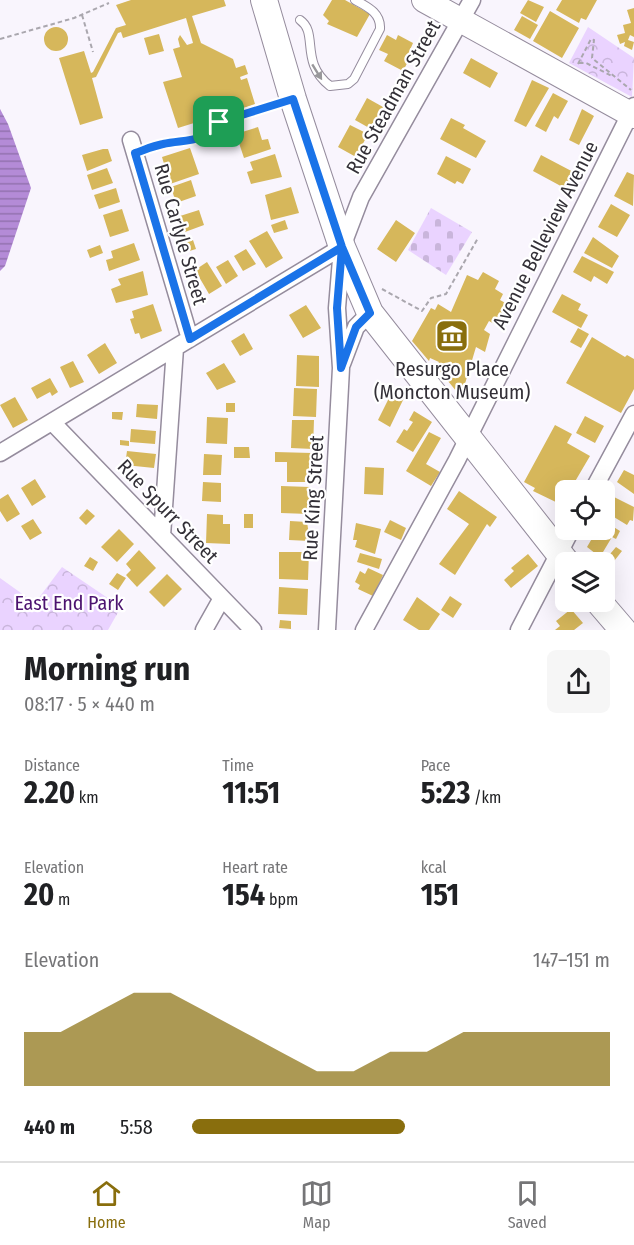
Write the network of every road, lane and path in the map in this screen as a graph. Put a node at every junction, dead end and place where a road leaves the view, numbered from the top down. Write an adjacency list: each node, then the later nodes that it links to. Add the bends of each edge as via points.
1 (264, 0): 13 (main road)
2 (355, 0): 7 (lane, one-way to 2, via 311,33 312,63 320,78 330,86 348,84 380,29 375,13)
3 (424, 0): 5 (main road)
4 (109, 3): 6 (path)
5 (466, 10): 14 (main road); 17 (street, Rue Steadman Street, via 361,197)
6 (82, 15): 8 (path); 9 (path)
7 (300, 20)
8 (0, 39)
9 (93, 52)
10 (579, 63): 11 (path); 12 (path); 12 (path, via 584,49 594,40 592,58)
11 (574, 67)
12 (617, 78): 14 (path)
13 (293, 99): 15 (lane, via 219,122 213,131 190,142); 17 (main road)
14 (632, 107): 25 (street, Avenue Belleview Avenue)
15 (133, 146): 20 (street, Rue Carlyle Street)
16 (478, 238): 18 (path, via 446,294 431,298 423,311)
17 (342, 247): 19 (main road); 20 (street); 22 (street, Rue King Street, via 337,308)
18 (374, 285)
19 (370, 313): 22 (street, Rue King Street, via 356,327); 25 (main road)
20 (190, 339): 21 (street)
21 (175, 348): 24 (street); 28 (street)
22 (341, 368): 35 (street, Rue King Street)
23 (634, 414): 27 (street)
24 (52, 422): 26 (street); 28 (street, Rue Spurr Street)
25 (468, 438): 29 (main road); 36 (street, Avenue Belleview Avenue)
26 (0, 453)
27 (598, 480)
28 (162, 536): 31 (street, Rue Spurr Street)
29 (557, 552)
30 (555, 570): 37 (street)
31 (222, 598): 33 (street); 34 (street, Rue Spurr Street)
32 (608, 612): 38 (main road)
33 (204, 630)
34 (253, 630)
35 (327, 630)
36 (364, 630)
37 (519, 630)
38 (623, 630)

